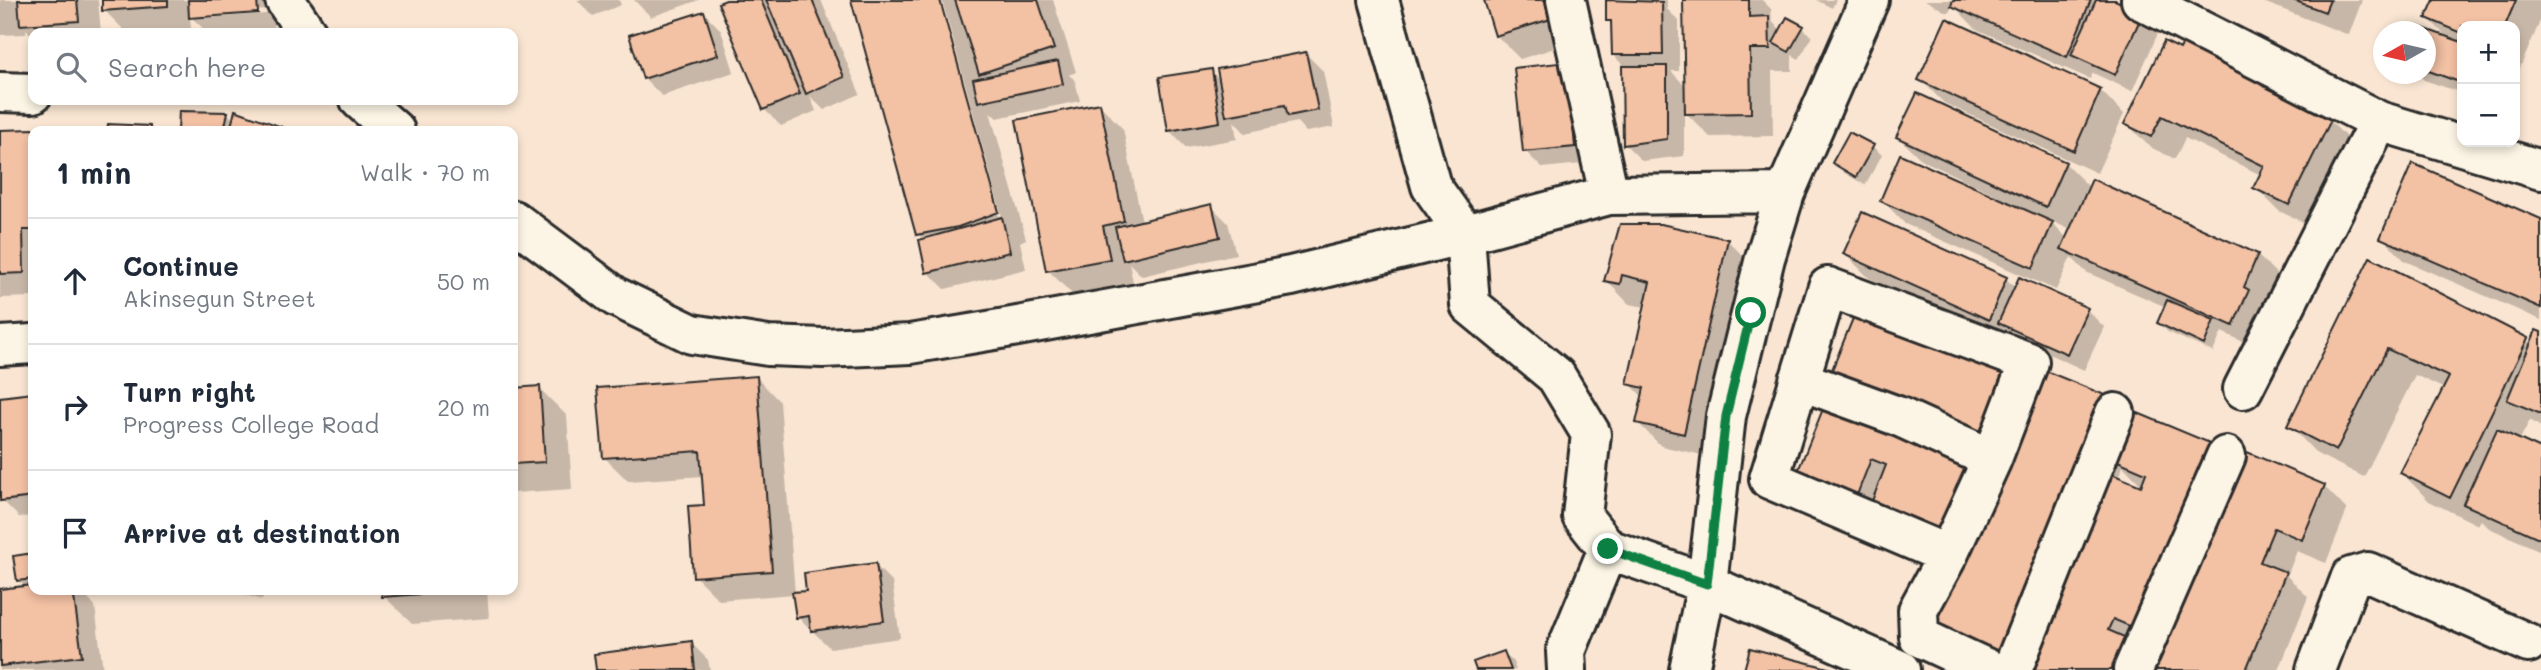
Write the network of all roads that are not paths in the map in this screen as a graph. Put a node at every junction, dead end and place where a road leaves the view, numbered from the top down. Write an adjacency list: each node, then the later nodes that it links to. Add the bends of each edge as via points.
1 (285, 0): 6 (street)
2 (1379, 0): 16 (street, via 1431,186)
3 (1566, 0): 14 (street)
4 (1869, 0): 13 (street)
5 (2141, 0): 10 (street)
6 (304, 28)
7 (0, 92): 8 (street)
8 (28, 93)
9 (365, 105): 11 (street)
10 (2379, 121): 12 (street); 20 (street)
11 (389, 126)
12 (2541, 170)
13 (1784, 193): 14 (street); 26 (street, via 1726,416)
14 (1609, 195): 16 (street)
15 (518, 224): 16 (street, via 616,298 692,334 768,346 823,348 910,344 1012,327 1292,276)
16 (1465, 234): 24 (street, via 1470,305 1556,376 1591,434 1582,516)
17 (28, 344): 18 (street)
18 (0, 346)
19 (1799, 380): 23 (street); 23 (street, via 1828,287 2029,362); 25 (street, via 1769,479)
20 (2243, 388)
21 (2115, 413): 32 (street)
22 (2226, 456): 33 (street)
23 (1992, 459): 25 (street)
24 (1608, 549): 26 (street); 28 (street, via 1566,651)
25 (1948, 555): 31 (street, via 1918,610 1919,637)
26 (1707, 584): 29 (street); 30 (street)
27 (2528, 643): 34 (street, via 2368,572 2351,577)
28 (1567, 670)
29 (1689, 670)
30 (1900, 670)
31 (1990, 670)
32 (2012, 670)
33 (2133, 670)
34 (2316, 670)

